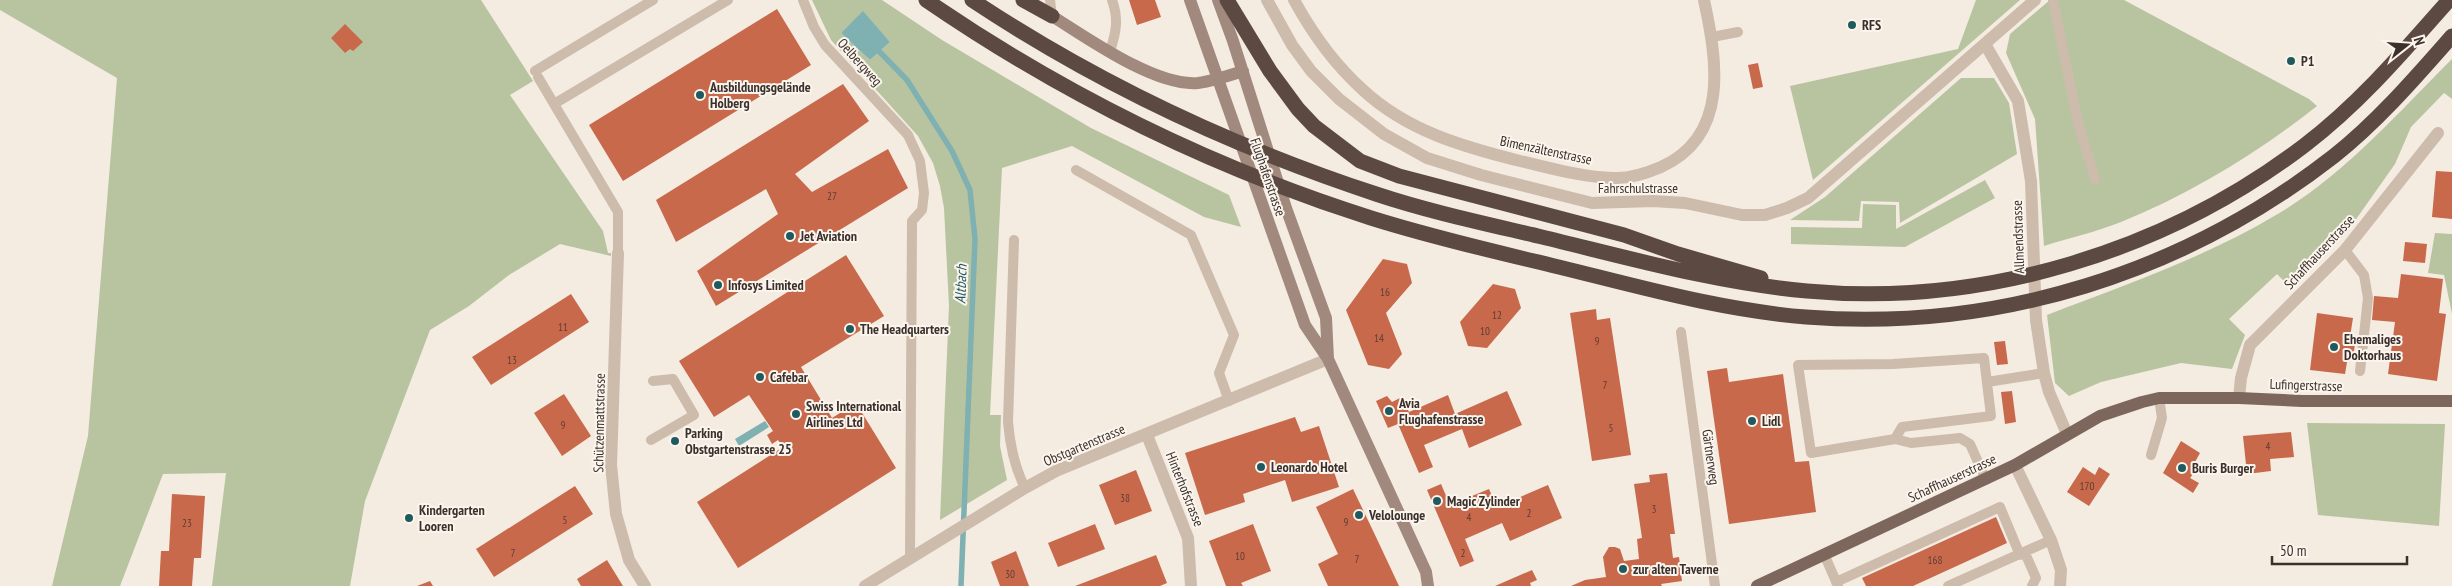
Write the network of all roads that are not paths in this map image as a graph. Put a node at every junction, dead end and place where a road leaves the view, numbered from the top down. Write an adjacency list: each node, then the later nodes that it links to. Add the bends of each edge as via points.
1 (653, 0): 26 (lane, via 537,74)
2 (728, 0): 26 (lane)
3 (803, 0): 55 (lane, Oelbergweg, via 825,45 908,135 920,161 924,193 922,210 912,221)
4 (926, 0): 20 (highway, via 1025,64 1148,130 1312,198 1421,233 1708,302 1773,313 1845,319 1942,316 1999,308 2056,295 2126,273 2175,253 2261,207 2335,155 2400,95)
5 (972, 0): 33 (highway, via 1084,69 1156,106 1198,126 1353,186 1430,210 1734,282)
6 (1022, 0): 18 (highway)
7 (1050, 0): 18 (lane)
8 (1112, 0): 23 (lane, via 1117,14 1116,33)
9 (1190, 0): 25 (main road, Flughafenstrasse)
10 (1218, 0): 24 (main road, Flughafenstrasse)
11 (1227, 0): 33 (highway, via 1270,72 1298,108 1314,126 1360,161 1449,190 1616,233)
12 (1267, 0): 22 (street, Fahrschulstrasse, via 1292,45 1311,71 1338,98 1384,134 1427,158 1592,203 1685,203 1742,215 1766,215 1808,198)
13 (1294, 0): 21 (street, Bimenzältenstrasse, via 1311,30 1363,90 1412,124 1477,150 1572,174 1615,178 1647,173 1674,161 1696,140 1708,118 1714,94 1716,66)
14 (1704, 0): 21 (street, Bimenzältenstrasse)
15 (2035, 0): 22 (street, Fahrschulstrasse)
16 (2053, 0): 29 (lane, via 2078,123)
17 (2449, 0): 33 (highway, via 2377,81 2307,144 2268,172 2184,220 2140,240 2052,269 1999,282 1904,292)
18 (1052, 16): 23 (main road)
19 (1738, 32): 21 (lane)
20 (2452, 36)
21 (1712, 37)
22 (1984, 44): 37 (street, Allmendstrasse, via 2018,102 2031,181 2036,320)
23 (1110, 51): 25 (main road, via 1154,74 1182,82)
24 (1243, 71): 25 (main road); 35 (main road, Flughafenstrasse, via 1286,208 1326,318)
25 (1218, 79): 35 (main road, Flughafenstrasse, via 1305,326)
26 (554, 104): 32 (lane, via 618,212)
27 (2438, 133): 31 (street, Schaffhauserstrasse)
28 (1076, 170): 42 (lane, via 1191,235 1234,335 1219,373)
29 (2095, 179)
30 (1014, 240): 51 (lane, via 1008,422 1010,450)
31 (2345, 250): 36 (lane, via 2364,276 2368,298); 41 (street, Schaffhauserstrasse, via 2250,345)
32 (618, 253): 58 (street, Schützenmattstrasse, via 611,465 616,514 629,560)
33 (1808, 291)
34 (1681, 332): 63 (lane, Gärtnerweg)
35 (1328, 359): 42 (street, Obstgartenstrasse); 56 (main road, Flughafenstrasse)
36 (2360, 371)
37 (2044, 373): 39 (lane); 44 (street, Allmendstrasse)
38 (653, 381): 47 (lane, via 674,380 694,415)
39 (1987, 382): 46 (lane, via 1991,416 1902,428); 46 (lane, via 1984,358 1893,364 1798,365 1811,452)
40 (2159, 398): 41 (main road, Lufingerstrasse); 44 (main road, Schaffhauserstrasse, via 2100,416); 48 (lane, via 2162,418)
41 (2239, 398): 43 (main road, Lufingerstrasse)
42 (1229, 401): 45 (street, Obstgartenstrasse)
43 (2452, 401)
44 (2067, 434): 49 (main road, Schaffhauserstrasse)
45 (1148, 435): 51 (street, Obstgartenstrasse); 60 (street, Hinterhofstrasse, via 1188,538)
46 (1895, 439): 50 (lane, via 1911,443 1960,438 1970,444)
47 (651, 440)
48 (2151, 455)
49 (2015, 465): 50 (main road, Schaffhauserstrasse); 52 (street)
50 (1986, 480): 53 (main road, Schaffhauserstrasse)
51 (1025, 488): 55 (street, Obstgartenstrasse)
52 (2051, 540): 54 (lane); 67 (street, via 2061,570)
53 (1824, 554): 57 (lane); 64 (main road, Schaffhauserstrasse)
54 (2022, 554): 57 (lane, via 2000,507); 65 (lane); 66 (lane, via 2036,578)
55 (910, 559): 59 (street, Obstgartenstrasse)
56 (1426, 572): 61 (main road, Flughafenstrasse); 62 (main road, Flughafenstrasse)
57 (1837, 584)
58 (645, 586)
59 (864, 586)
60 (1191, 586)
61 (1428, 586)
62 (1439, 586)
63 (1715, 586)
64 (1757, 586)
65 (1948, 586)
66 (2032, 586)
67 (2060, 586)

